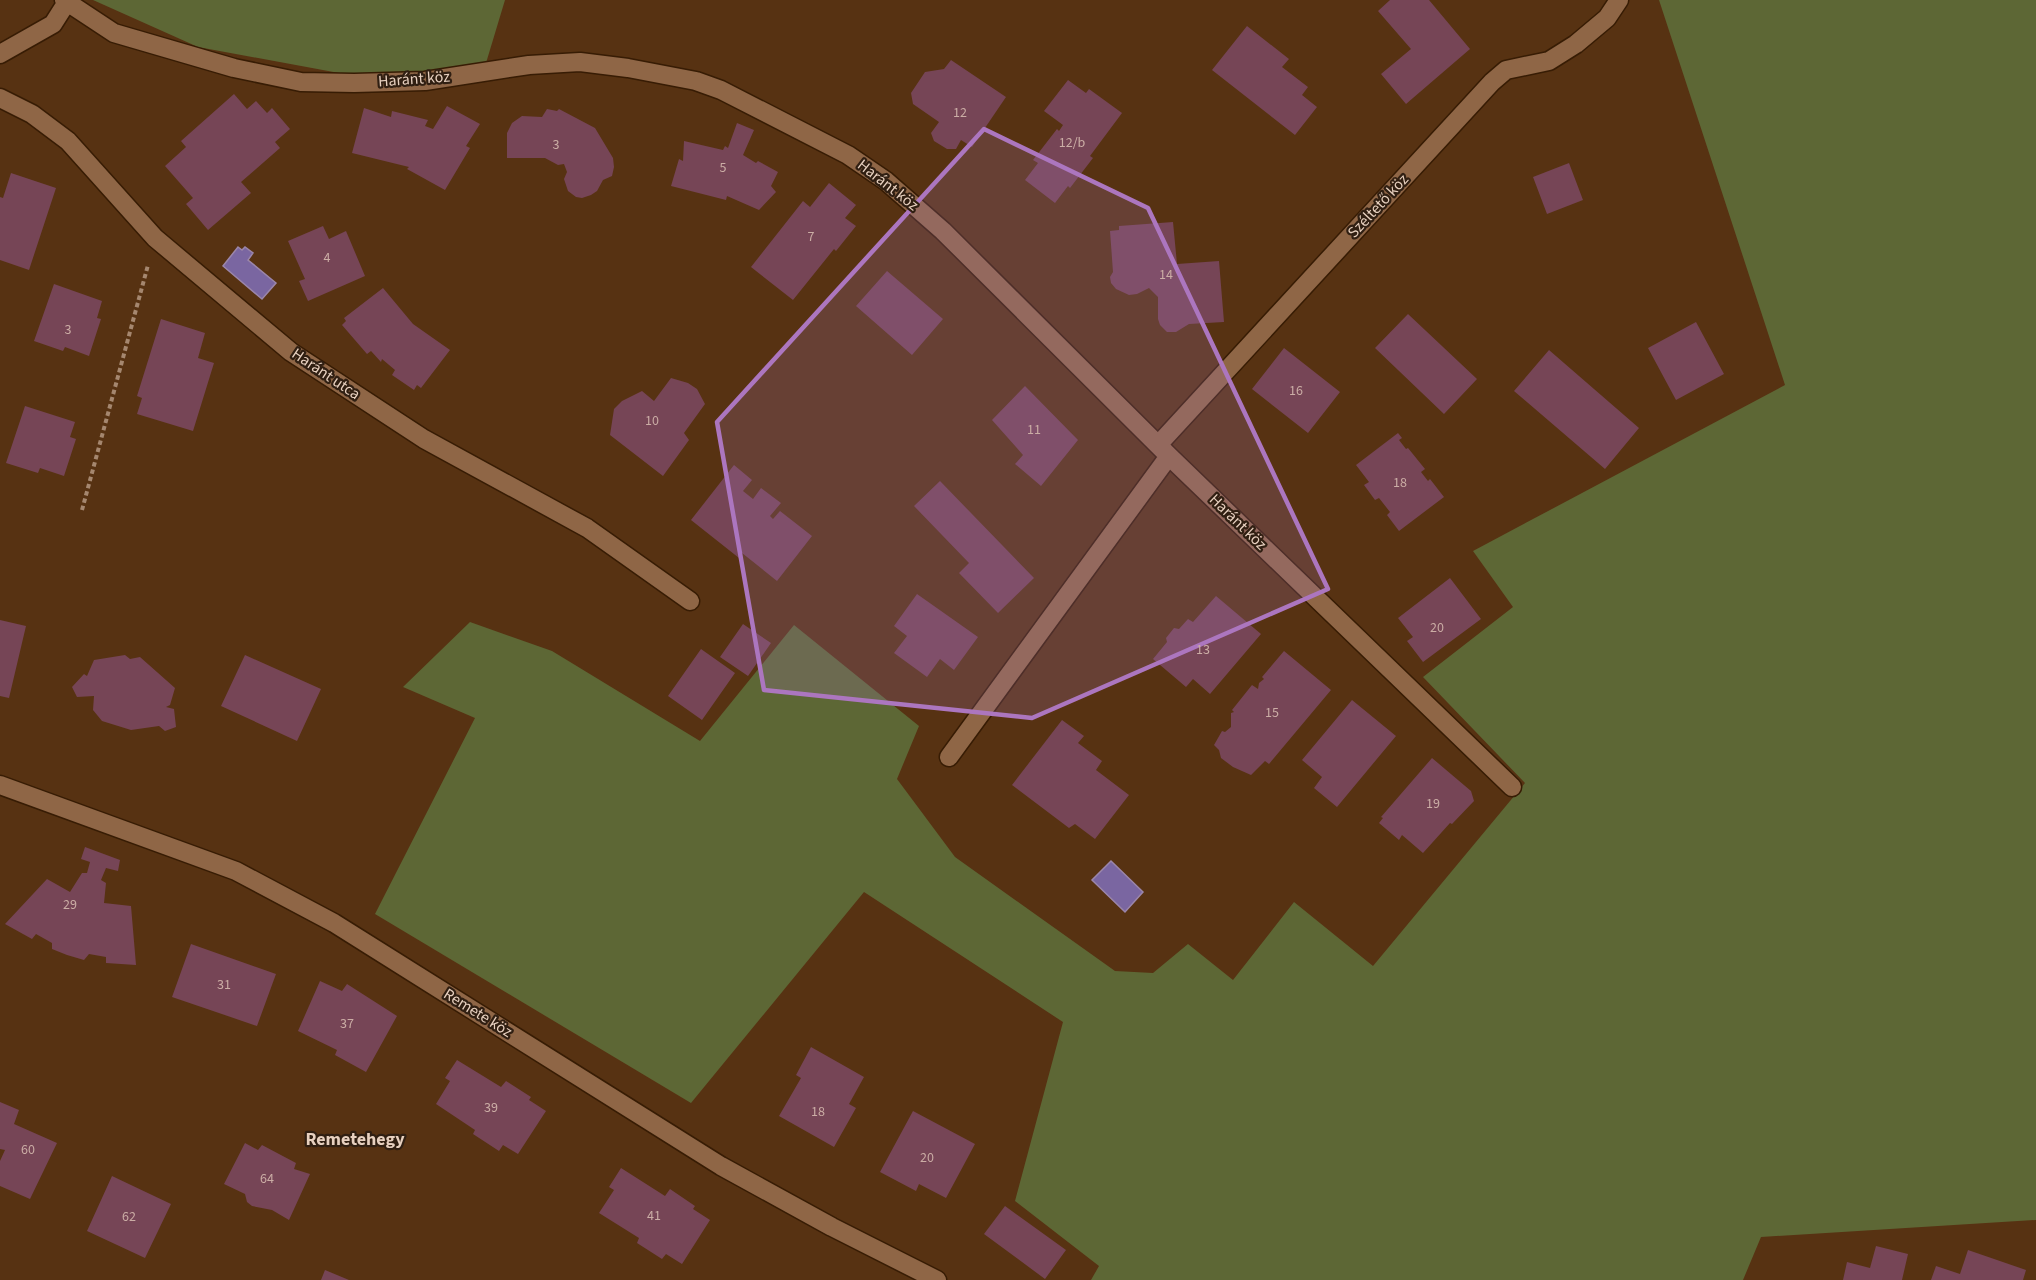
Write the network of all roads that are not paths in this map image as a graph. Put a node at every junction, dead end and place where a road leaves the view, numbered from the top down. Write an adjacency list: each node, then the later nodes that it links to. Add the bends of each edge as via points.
1 (1619, 0): 5 (street, Széltető köz, via 1606,18 1550,62 1506,70 1492,82)
2 (66, 1): 3 (street, via 53,24); 5 (street, Haránt köz, via 114,33 234,68 301,82 425,81 529,65 579,62 696,81 721,90 848,155 886,181 943,231)
3 (0, 54)
4 (0, 98): 6 (street, Haránt utca, via 32,114 68,141 156,238 291,352 424,439 587,528)
5 (1164, 451): 7 (street, Széltető köz); 9 (street, Haránt köz)
6 (690, 601)
7 (949, 756)
8 (0, 785): 10 (street, Remete köz, via 236,871 334,923 721,1166)
9 (1512, 787)
10 (937, 1280)

